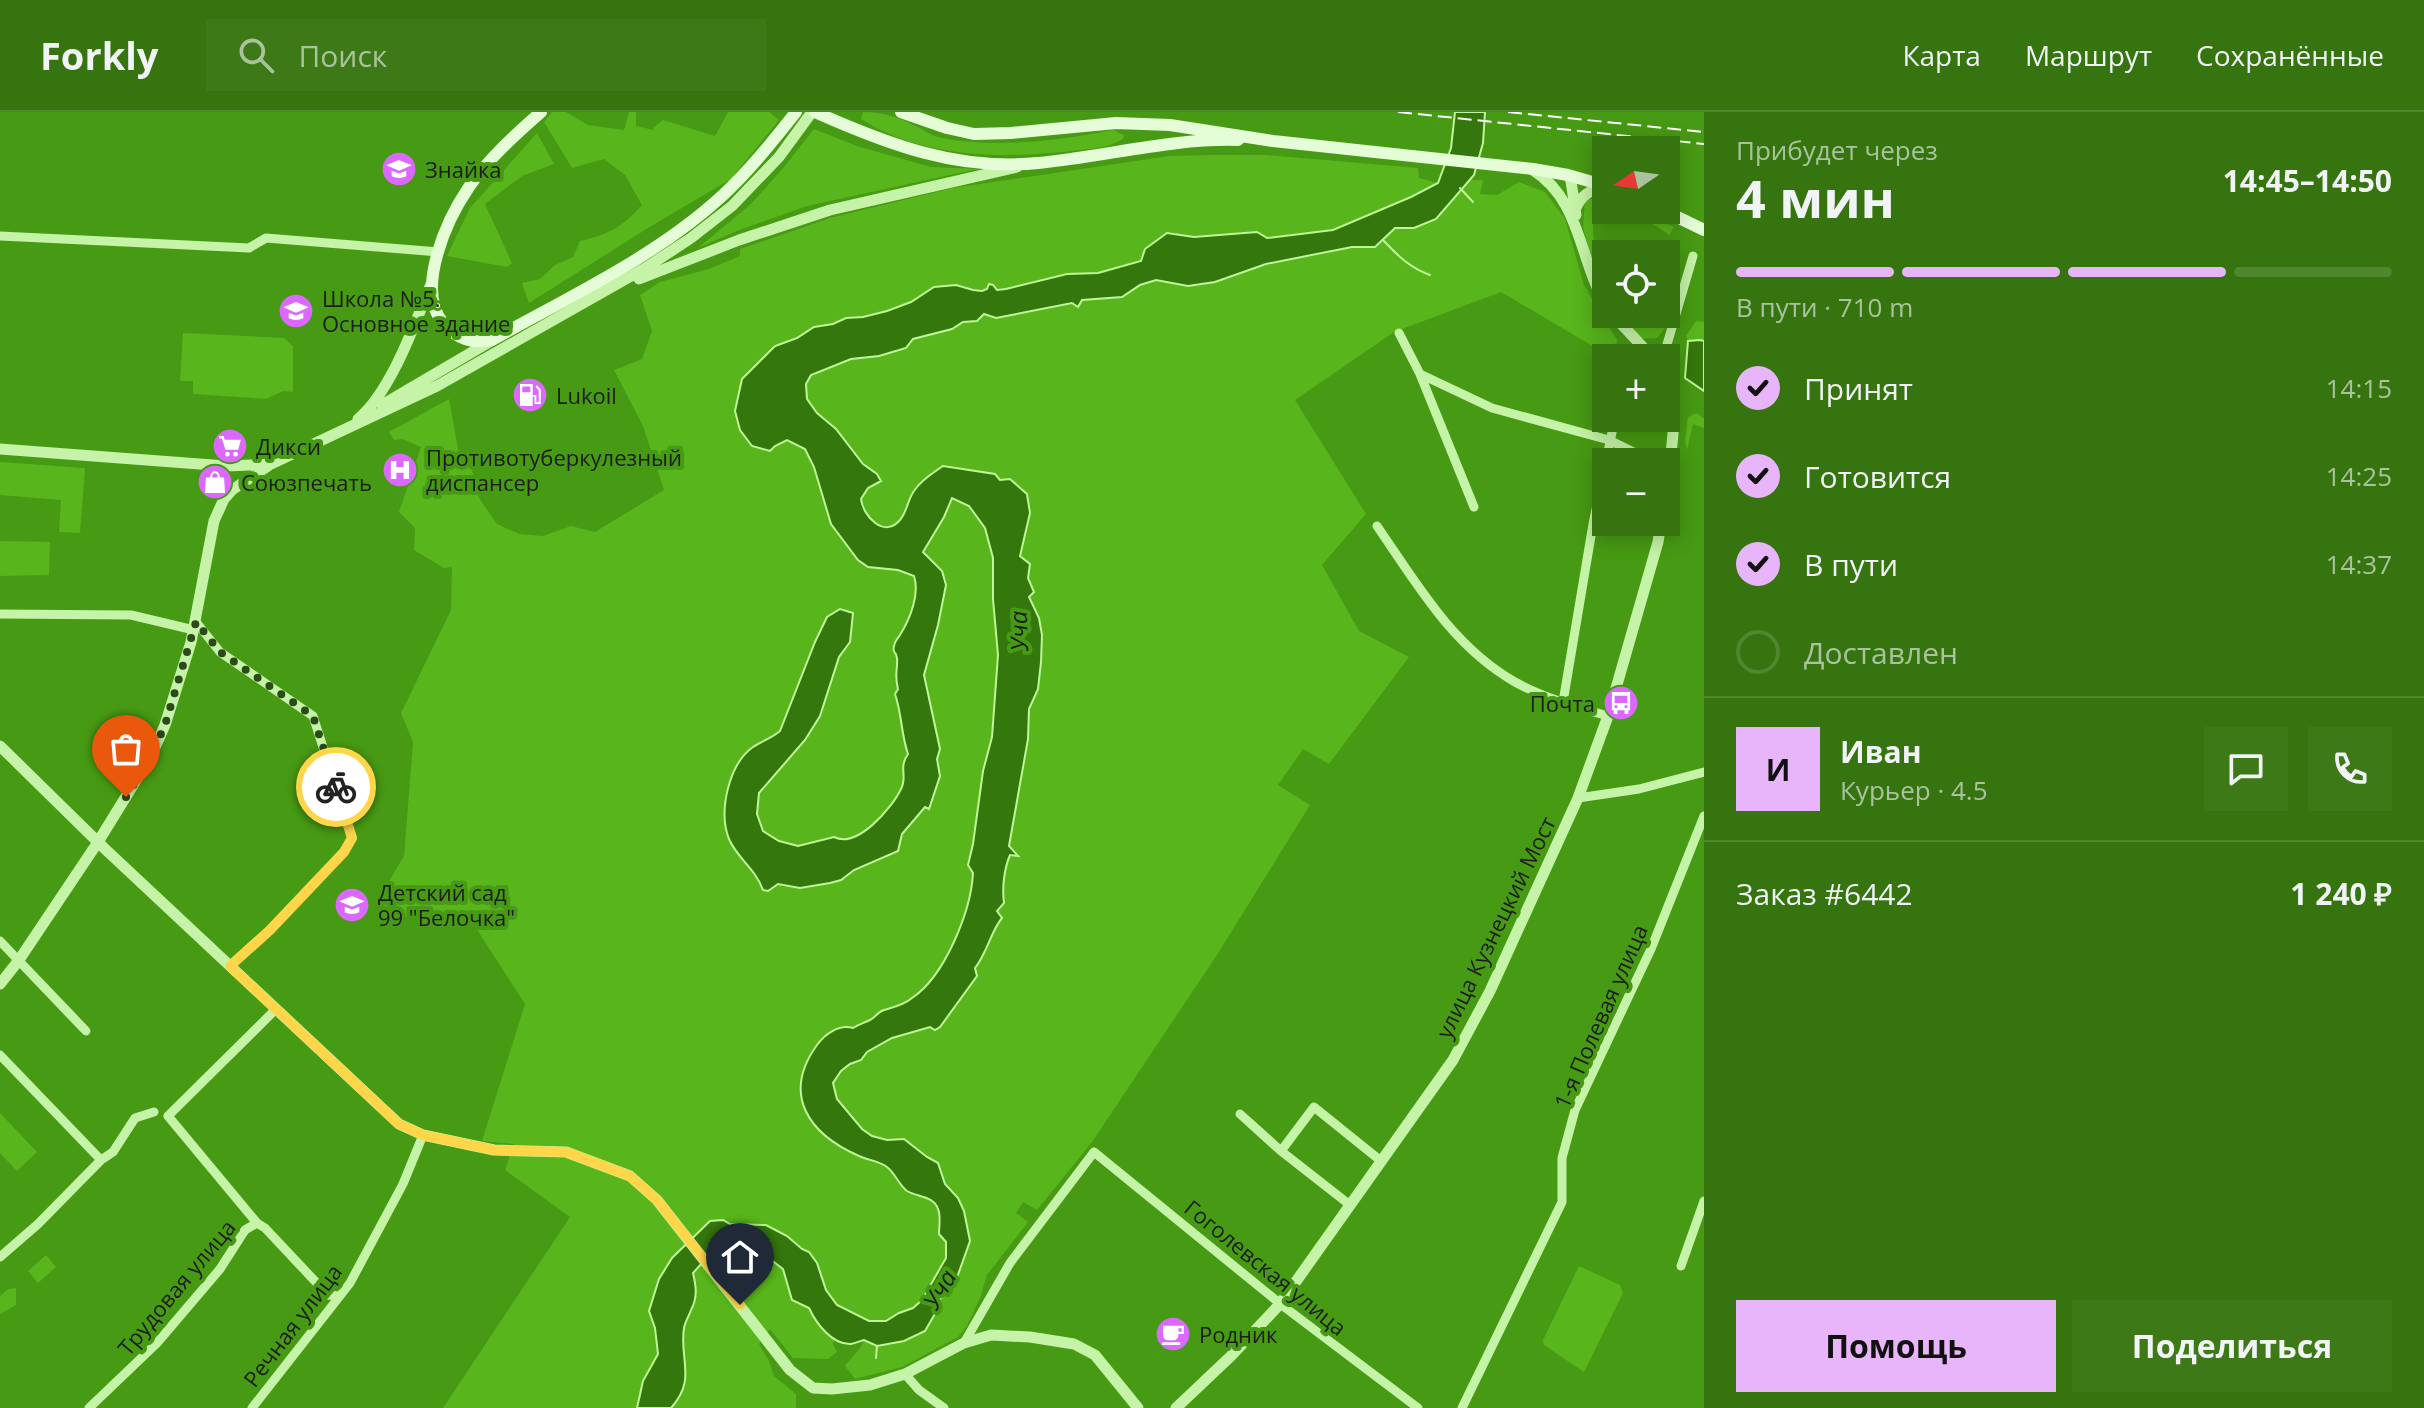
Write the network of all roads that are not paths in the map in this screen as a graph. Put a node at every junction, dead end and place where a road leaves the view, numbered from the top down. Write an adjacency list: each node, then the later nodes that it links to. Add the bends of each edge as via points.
1 (541, 112): 17 (main road, via 470,185)
2 (796, 112): 24 (main road, via 723,195 682,229)
3 (813, 112): 6 (main road, via 898,147 936,156); 21 (street, via 732,206)
4 (901, 112): 5 (main road, via 974,134 1143,123)
5 (1273, 141): 6 (main road, via 1190,142); 7 (main road)
6 (1038, 163): 21 (street, via 830,210 714,249)
7 (1533, 169): 8 (main road); 11 (street)
8 (1568, 175): 9 (main road); 11 (street); 12 (street)
9 (1592, 182)
10 (1592, 190): 12 (street)
11 (1565, 201): 15 (street)
12 (1575, 211): 15 (street)
13 (1680, 218): 14 (main road)
14 (1704, 230)
15 (1578, 232): 19 (street)
16 (0, 236): 17 (street, via 249,248 266,238)
17 (439, 252): 20 (main road)
18 (1693, 256): 26 (street)
19 (1592, 277)
20 (431, 283): 24 (main road, via 433,306 447,327 469,342); 28 (street, via 397,363 373,404)
21 (591, 300): 29 (street, via 430,390)
22 (1625, 328): 25 (street)
23 (1399, 333): 27 (street)
24 (492, 340): 28 (street)
25 (1640, 344)
26 (1667, 344)
27 (1420, 374): 31 (street, via 1492,408); 37 (street)
28 (354, 422): 29 (street)
29 (343, 429): 34 (street)
30 (1611, 432): 31 (street)
31 (1609, 440): 32 (street); 42 (street)
32 (1625, 448)
33 (0, 449): 35 (street)
34 (271, 464): 35 (street); 36 (street)
35 (233, 466): 36 (street, via 244,474); 36 (street, via 220,472 221,482 226,489)
36 (236, 488): 41 (street, via 214,521)
37 (1474, 507)
38 (1377, 526): 42 (street, via 1446,625 1481,659 1516,683)
39 (1659, 536): 43 (street, улица Кузнецкий Мост)
40 (0, 614): 41 (street, via 131,615)
41 (195, 626): 48 (street, via 165,725); 51 (street, via 220,652 313,716 352,838 270,930)
42 (1563, 702): 43 (street)
43 (1608, 716): 46 (street, улица Кузнецкий Мост)
44 (0, 746): 48 (street)
45 (1704, 772): 46 (street)
46 (1578, 798): 61 (street, улица Кузнецкий Мост, via 1468,1033)
47 (1704, 816): 77 (street, 1-я Полевая улица, via 1651,949 1575,1110 1562,1158 1562,1202)
48 (98, 842): 50 (street); 51 (street)
49 (0, 941): 50 (street)
50 (19, 960): 52 (street); 54 (street)
51 (230, 966): 53 (street)
52 (0, 984)
53 (276, 1009): 58 (street, via 399,1124); 64 (street, via 168,1116)
54 (86, 1031)
55 (0, 1055): 60 (street)
56 (154, 1112): 60 (street, via 135,1118 113,1152)
57 (1240, 1114): 59 (street)
58 (423, 1135): 67 (street, Речная улица, via 372,1244); 70 (street, via 494,1150 566,1152 630,1176 657,1200 790,1370 813,1388 870,1385)
59 (1281, 1151): 61 (street, via 1314,1107); 63 (street)
60 (101, 1160): 65 (street)
61 (1381, 1161): 63 (street, улица Кузнецкий Мост)
62 (1704, 1201): 66 (street)
63 (1350, 1205): 68 (street, улица Кузнецкий Мост)
64 (257, 1223): 67 (street, via 328,1295); 71 (street, Трудовая улица, via 245,1230 220,1269 157,1343)
65 (0, 1257)
66 (1681, 1266)
67 (339, 1296): 72 (street, Речная улица)
68 (1280, 1304): 69 (street, Гоголевская улица, via 1094,1152 1010,1263); 75 (street, улица Кузнецкий Мост); 76 (street, Гоголевская улица)
69 (964, 1343): 70 (street); 74 (street, via 991,1335 1074,1344 1095,1355)
70 (905, 1374): 73 (street)
71 (89, 1408)
72 (252, 1408)
73 (944, 1408)
74 (1138, 1408)
75 (1176, 1408)
76 (1418, 1408)
77 (1462, 1408)

